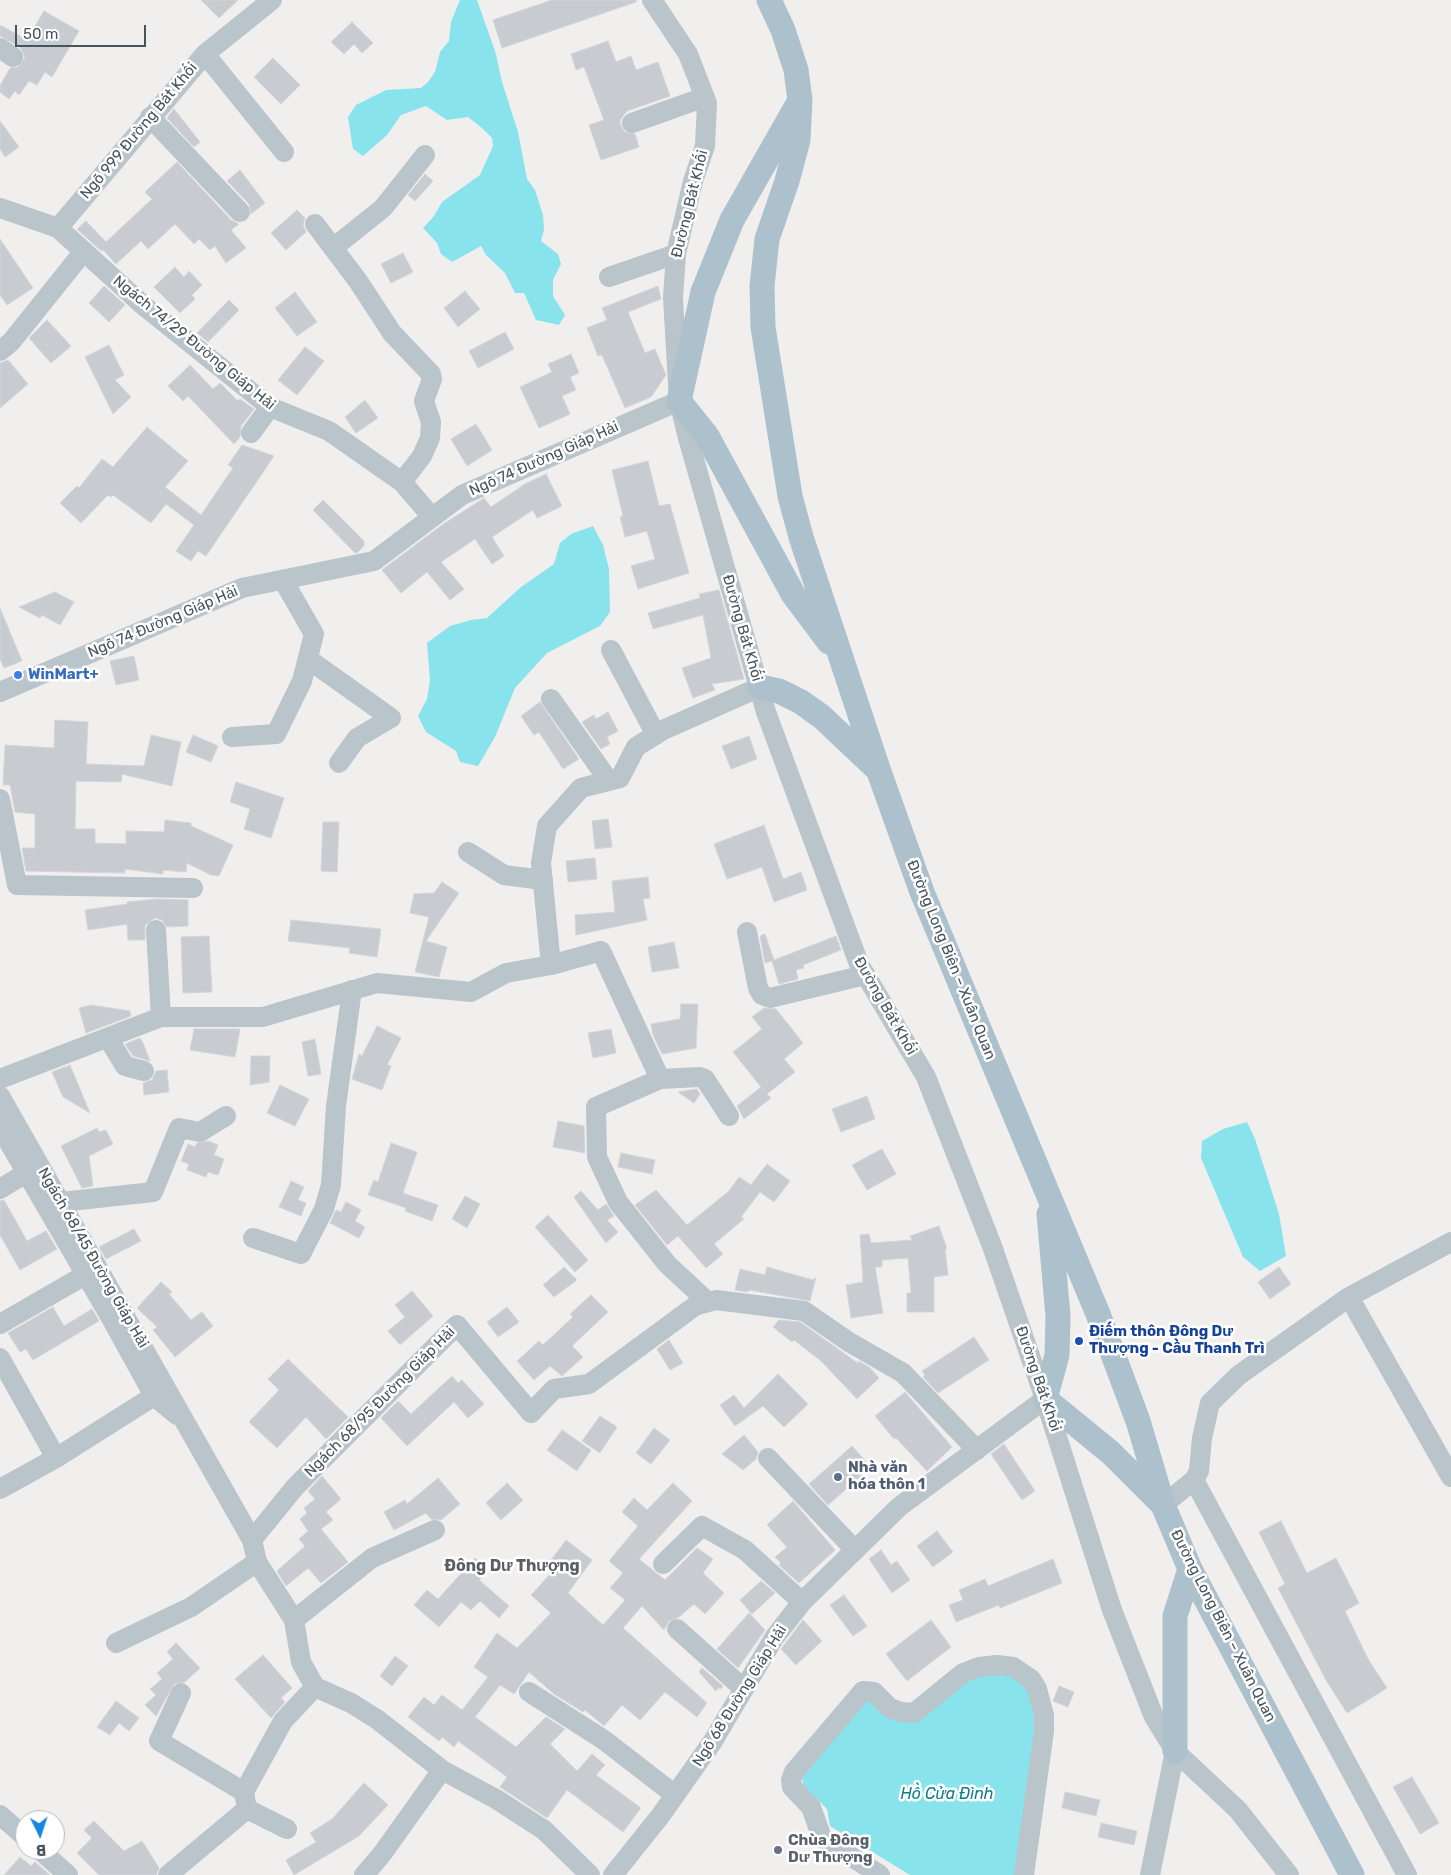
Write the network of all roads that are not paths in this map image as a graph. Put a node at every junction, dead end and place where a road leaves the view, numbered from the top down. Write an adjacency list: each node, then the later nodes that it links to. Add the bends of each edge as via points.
1 (272, 0): 4 (street, Ngõ 999 Đường Bát Khối)
2 (652, 0): 5 (street, Đường Bát Khối, via 688,54)
3 (768, 0): 6 (main road, Đường Long Biên – Xuân Quan, via 783,30 796,70)
4 (205, 54): 7 (street, Ngõ 999 Đường Bát Khối); 9 (street)
5 (705, 96): 8 (street); 17 (street, Đường Bát Khối, via 705,146 693,181)
6 (800, 100): 20 (main road, via 732,220 703,292); 27 (main road, Đường Long Biên – Xuân Quan, via 798,140 768,239 762,286 763,327 790,496)
7 (150, 117): 12 (street); 14 (street, Ngõ 999 Đường Bát Khối)
8 (632, 123)
9 (284, 152)
10 (425, 155): 15 (street, via 383,208)
11 (0, 208): 14 (street)
12 (240, 212)
13 (315, 224): 15 (street)
14 (58, 228): 16 (street, Ngách 74/29 Đường Giáp Hải)
15 (333, 248): 23 (street, via 392,333 431,374 424,401 431,422 430,438 422,456)
16 (84, 251): 19 (street, via 11,342); 21 (street, Ngách 74/29 Đường Giáp Hải, via 144,306)
17 (676, 254): 18 (street); 20 (street, Đường Bát Khối, via 673,298)
18 (610, 278)
19 (0, 351)
20 (679, 401): 24 (street, Ngõ 74 Đường Giáp Hải, via 462,495); 27 (main road, via 707,436 792,594); 29 (street, Đường Bát Khối)
21 (270, 407): 22 (street); 23 (street, Ngách 74/29 Đường Giáp Hải, via 329,431)
22 (251, 433)
23 (402, 482): 24 (street, Ngách 74/29 Đường Giáp Hải)
24 (432, 517): 25 (street, Ngõ 74 Đường Giáp Hải, via 374,561)
25 (283, 580): 28 (street, via 314,634); 30 (street, Ngõ 74 Đường Giáp Hải, via 242,588)
26 (612, 650): 32 (street)
27 (841, 658): 35 (main road, Đường Long Biên – Xuân Quan)
28 (308, 659): 33 (street, via 302,681 276,734); 34 (street, via 391,718 357,738)
29 (760, 687): 32 (street); 35 (main road, via 779,691 801,702); 44 (street, Đường Bát Khối, via 766,712 848,936)
30 (0, 692)
31 (551, 699): 36 (street)
32 (656, 735): 36 (street, via 636,747 620,778)
33 (232, 737)
34 (339, 763)
35 (878, 769): 56 (main road, Đường Long Biên – Xuân Quan, via 922,892)
36 (608, 781): 39 (street, via 581,788 547,826)
37 (0, 799): 40 (street, via 17,885)
38 (468, 852): 39 (street, via 504,875)
39 (543, 880): 43 (street)
40 (193, 888)
41 (156, 930): 46 (street)
42 (747, 932): 44 (street, via 758,988 762,995 770,998)
43 (551, 965): 45 (street, via 506,973 471,992 377,983); 50 (street, via 601,951)
44 (866, 976): 67 (street, Đường Bát Khối, via 926,1077 992,1246)
45 (352, 990): 46 (street, via 264,1017); 59 (street, via 336,1106 331,1184 324,1209 301,1254)
46 (161, 1017): 47 (street)
47 (108, 1038): 48 (street, via 125,1066); 49 (street)
48 (144, 1071)
49 (0, 1079)
50 (660, 1079): 53 (street, via 705,1078); 63 (street, via 596,1107 597,1157 618,1202 667,1264)
51 (0, 1096): 58 (street, Ngách 68/45 Đường Giáp Hải)
52 (226, 1116): 58 (street, via 200,1132 179,1128 152,1192)
53 (729, 1116)
54 (0, 1127): 55 (street, Ngách 68/45 Đường Giáp Hải)
55 (26, 1173): 57 (street); 61 (street, Ngách 68/45 Đường Giáp Hải)
56 (1046, 1186): 67 (main road, via 1058,1316 1056,1355); 75 (main road, Đường Long Biên – Xuân Quan, via 1138,1421)
57 (0, 1189)
58 (61, 1202): 68 (street, Ngách 68/45 Đường Giáp Hải)
59 (253, 1238)
60 (1451, 1242): 62 (street)
61 (85, 1275): 64 (street); 66 (street, Ngách 68/45 Đường Giáp Hải)
62 (1350, 1297): 72 (street); 73 (street, via 1239,1375 1210,1403 1199,1471)
63 (708, 1302): 69 (street, Ngách 68/95 Đường Giáp Hải, via 716,1300 804,1311 903,1373); 77 (street, Ngách 68/95 Đường Giáp Hải, via 695,1306 589,1384 554,1389 531,1413 458,1325 295,1487)
64 (0, 1324)
65 (0, 1358): 70 (street)
66 (154, 1396): 68 (street, Ngách 68/45 Đường Giáp Hải); 70 (street)
67 (1045, 1399): 69 (street, Ngõ 68 Đường Giáp Hải); 75 (main road, via 1111,1453); 90 (street, Đường Bát Khối, via 1112,1610 1154,1717)
68 (185, 1421): 77 (street, Ngách 68/45 Đường Giáp Hải)
69 (977, 1450): 78 (street, Ngõ 68 Đường Giáp Hải, via 899,1507)
70 (56, 1458): 74 (street)
71 (768, 1458): 78 (street)
72 (1451, 1478)
73 (1194, 1480): 75 (street); 110 (street)
74 (0, 1489)
75 (1163, 1505): 81 (main road, Đường Long Biên – Xuân Quan)
76 (435, 1530): 83 (street, via 372,1558)
77 (252, 1540): 79 (street, Ngách 68/45 Đường Giáp Hải)
78 (855, 1550): 82 (street, Ngõ 68 Đường Giáp Hải)
79 (257, 1562): 83 (street, Ngách 68/45 Đường Giáp Hải); 85 (street, via 191,1607)
80 (663, 1564): 82 (street, via 702,1526 745,1550)
81 (1190, 1569): 90 (main road, via 1175,1616); 109 (main road, Đường Long Biên – Xuân Quan)
82 (802, 1602): 87 (street, Ngõ 68 Đường Giáp Hải, via 774,1638)
83 (294, 1620): 86 (street, Ngách 68/45 Đường Giáp Hải, via 301,1662)
84 (677, 1629): 87 (street)
85 (116, 1642)
86 (315, 1687): 91 (street, via 351,1703 378,1720); 93 (street, via 283,1721)
87 (744, 1689): 92 (street, Ngõ 68 Đường Giáp Hải, via 714,1741)
88 (181, 1692): 93 (street, via 159,1741)
89 (529, 1692): 92 (street, via 604,1740)
90 (1175, 1751): 96 (street, Đường Bát Khối, via 1238,1810); 106 (street)
91 (442, 1770): 101 (street); 102 (street, via 544,1830)
92 (675, 1795): 103 (street, Ngõ 68 Đường Giáp Hải)
93 (245, 1800): 97 (street); 100 (street)
94 (0, 1815): 95 (street)
95 (15, 1828)
96 (1251, 1828): 107 (street); 108 (street, Đường Bát Khối)
97 (287, 1829)
98 (51, 1860): 99 (street)
99 (68, 1875)
100 (168, 1875)
101 (364, 1875)
102 (590, 1875)
103 (613, 1875)
104 (880, 1875): 105 (street, via 822,1838 811,1807 792,1787 794,1772 863,1691 874,1692 890,1708 914,1713 963,1673 997,1665 1013,1667 1031,1679 1044,1715)
105 (1024, 1875)
106 (1150, 1875)
107 (1269, 1875)
108 (1289, 1875)
109 (1352, 1875)
110 (1408, 1875)

